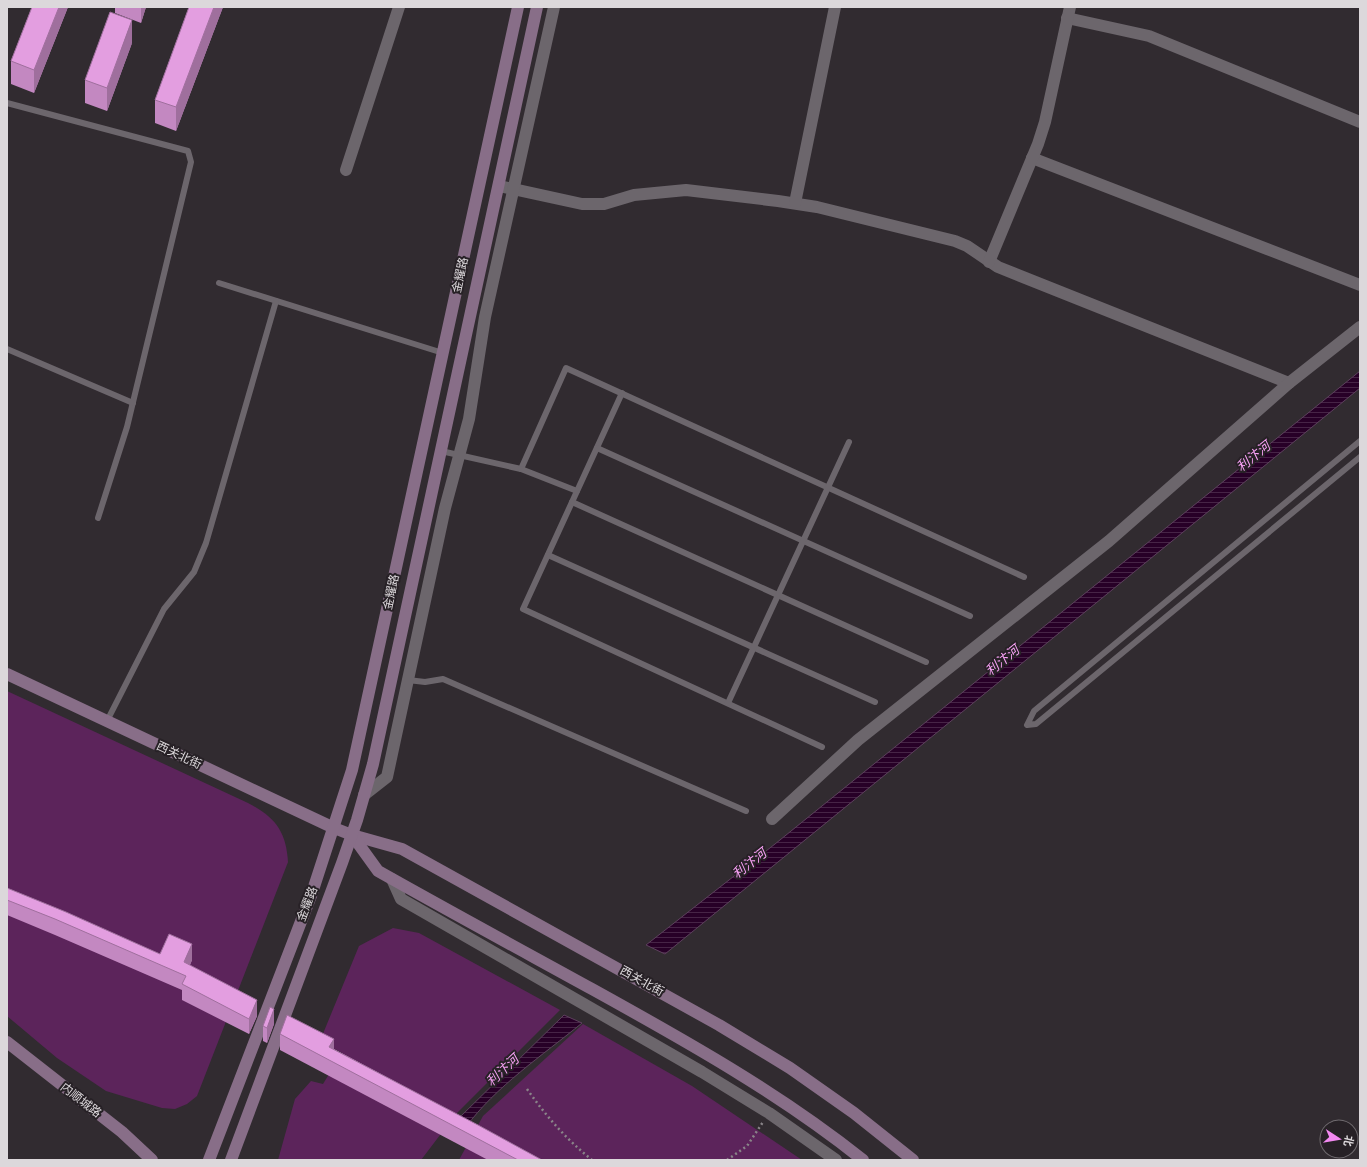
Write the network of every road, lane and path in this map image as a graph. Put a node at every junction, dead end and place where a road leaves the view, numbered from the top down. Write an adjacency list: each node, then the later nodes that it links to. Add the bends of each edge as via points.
1 (399, 7): 10 (street)
2 (518, 7): 20 (main road, 金耀路)
3 (537, 7): 11 (main road, 金耀路)
4 (554, 7): 12 (street)
5 (835, 7): 13 (street)
6 (1068, 12): 8 (street, via 1150,36); 9 (street, via 1045,122)
7 (7, 103): 23 (lane, via 188,151 191,162)
8 (1360, 122)
9 (1032, 158): 14 (street); 16 (street)
10 (346, 170)
11 (499, 186): 12 (street); 27 (main road, 金耀路)
12 (514, 189): 13 (street, via 582,204 604,204 634,195 686,190); 28 (street, via 485,316 469,419)
13 (795, 204): 14 (street, via 817,207 955,241 967,246)
14 (989, 262): 21 (street)
15 (219, 283): 17 (lane)
16 (1360, 285)
17 (276, 301): 20 (lane); 46 (lane, via 206,543 194,572 164,609)
18 (1360, 327): 21 (street)
19 (7, 349): 23 (lane)
20 (443, 353): 51 (main road, 金耀路, via 352,770)
21 (1289, 383): 50 (street, via 1109,541 858,740)
22 (622, 393): 26 (lane); 30 (lane, via 566,368); 31 (lane)
23 (133, 403): 34 (lane)
24 (1360, 441): 29 (lane, via 1034,711 1027,725 1036,724)
25 (849, 442): 31 (lane)
26 (597, 448): 32 (lane); 35 (lane)
27 (441, 451): 28 (lane); 48 (main road, 金耀路, via 373,764)
28 (459, 455): 30 (lane); 43 (street)
29 (1360, 457)
30 (521, 469): 32 (lane)
31 (828, 487): 35 (lane); 37 (lane)
32 (577, 491): 33 (lane)
33 (572, 502): 36 (lane); 38 (lane)
34 (98, 518)
35 (803, 541): 38 (lane); 39 (lane)
36 (548, 555): 40 (lane); 45 (lane, via 523,608)
37 (1024, 577)
38 (778, 595): 40 (lane); 41 (lane)
39 (970, 616)
40 (754, 648): 44 (lane); 45 (lane)
41 (926, 662)
42 (7, 674): 46 (main road, 西关北街)
43 (408, 680): 48 (street, via 386,777); 49 (lane, via 425,682 443,679)
44 (875, 702)
45 (728, 703): 47 (lane)
46 (107, 721): 51 (main road, 西关北街)
47 (822, 747)
48 (364, 795): 52 (main road, 金耀路)
49 (746, 811)
50 (772, 819)
51 (334, 828): 52 (main road, 西关北街); 58 (main road, 金耀路, via 312,893)
52 (352, 835): 53 (main road, via 378,871); 59 (main road, 金耀路); 64 (main road, 西关北街, via 402,849 713,1021 854,1113)
53 (392, 879): 56 (street, via 401,899 606,1015); 63 (main road, via 709,1055 772,1094)
54 (7, 1042): 57 (main road, 内顺城路, via 122,1132)
55 (528, 1089): 60 (path, via 546,1115)
56 (769, 1113): 61 (path, via 747,1146); 62 (street)
57 (152, 1160)
58 (209, 1160)
59 (231, 1160)
60 (592, 1160)
61 (727, 1160)
62 (836, 1160)
63 (863, 1160)
64 (913, 1160)

